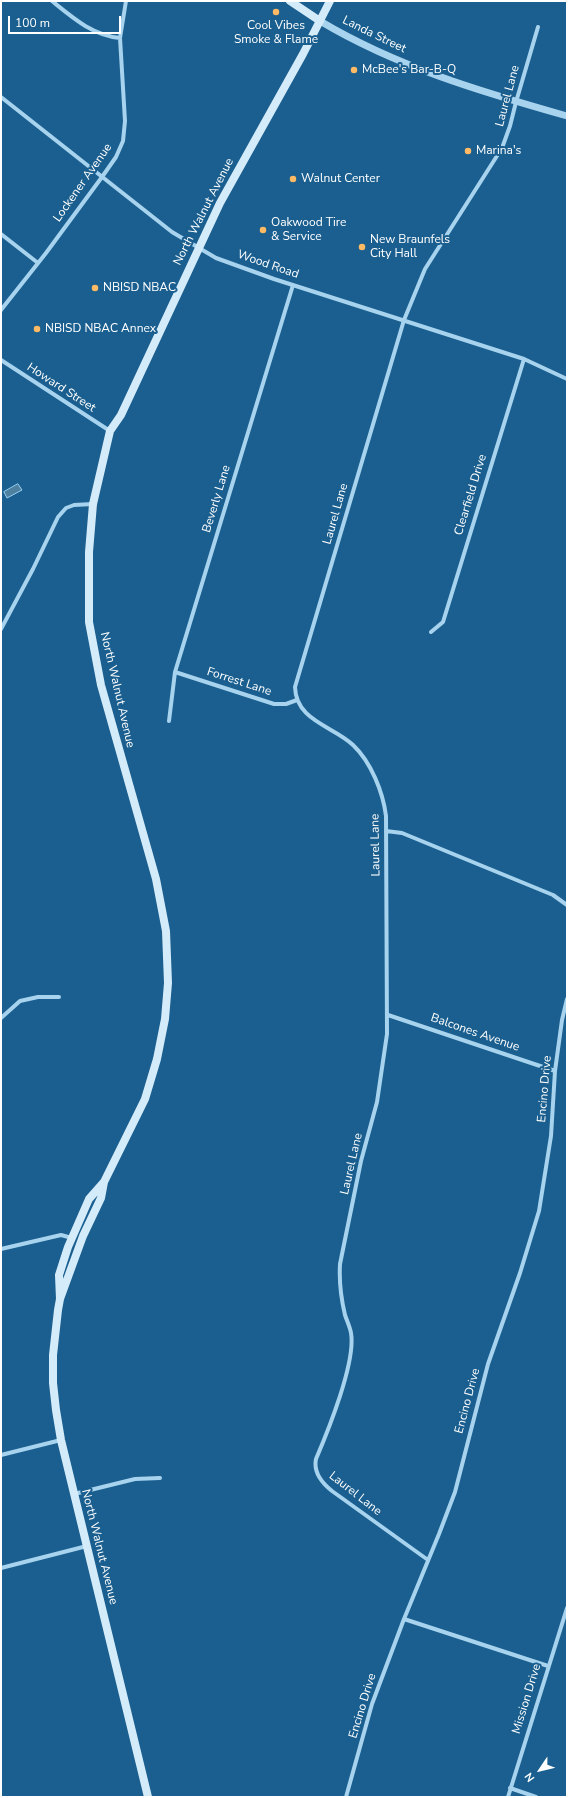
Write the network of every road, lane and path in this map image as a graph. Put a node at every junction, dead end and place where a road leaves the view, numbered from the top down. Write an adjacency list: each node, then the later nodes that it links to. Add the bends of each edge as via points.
1 (52, 1): 7 (street, via 91,30)
2 (126, 1): 7 (street, Lockener Avenue)
3 (290, 1): 5 (main road, Landa Street)
4 (330, 1): 5 (main road, North Walnut Avenue)
5 (320, 21): 9 (street, Landa Street, via 420,70); 13 (main road, North Walnut Avenue)
6 (538, 27): 9 (street, Laurel Lane)
7 (120, 38): 11 (street, Lockener Avenue, via 125,122 123,141 116,157)
8 (1, 97): 11 (street, Wood Road)
9 (516, 102): 10 (street, Landa Street); 17 (street, Laurel Lane, via 502,148 425,270)
10 (567, 116)
11 (102, 177): 13 (street, Wood Road, via 172,232); 14 (street, Lockener Avenue)
12 (1, 234): 14 (street)
13 (198, 248): 15 (street, Wood Road, via 216,258); 21 (main road, North Walnut Avenue, via 121,415)
14 (38, 263): 16 (street, Lockener Avenue)
15 (293, 285): 17 (street, Wood Road); 25 (street, Beverly Lane)
16 (1, 310)
17 (404, 320): 18 (street, Wood Road); 26 (street, Laurel Lane, via 298,678)
18 (524, 358): 20 (street, Wood Road); 24 (street, Clearfield Drive, via 443,622)
19 (1, 360): 21 (street, Howard Street)
20 (567, 379)
21 (110, 431): 22 (main road, North Walnut Avenue)
22 (93, 504): 23 (street, via 74,505 66,508 58,517); 35 (main road, North Walnut Avenue, via 89,552 89,622 105,700 156,879 166,931 168,958 165,1019 150,1085)
23 (1, 629)
24 (431, 632)
25 (175, 672): 26 (street, Forrest Lane, via 274,704 286,704); 27 (street, Beverly Lane)
26 (297, 700): 28 (street, Laurel Lane, via 309,716 343,737 362,755 382,797)
27 (170, 721)
28 (386, 832): 29 (street, via 402,834 456,855 553,896); 32 (street, Laurel Lane)
29 (567, 906)
30 (59, 998): 33 (street, via 38,997 20,1001)
31 (567, 999): 34 (street, Encino Drive)
32 (388, 1015): 34 (street, Balcones Avenue); 44 (street, Laurel Lane, via 377,1102 340,1264 342,1300 351,1333 350,1356 342,1389 315,1464 318,1476 326,1486)
33 (1, 1018)
34 (555, 1071): 44 (street, Encino Drive, via 551,1136 538,1211 520,1273 488,1364 455,1492)
35 (104, 1182): 36 (main road, North Walnut Avenue, via 88,1200); 38 (main road, North Walnut Avenue, via 99,1204 83,1236)
36 (72, 1238): 37 (street, via 61,1235); 38 (main road, North Walnut Avenue, via 60,1275)
37 (1, 1249)
38 (60, 1299): 39 (main road, North Walnut Avenue, via 53,1369)
39 (61, 1440): 40 (street); 42 (main road, North Walnut Avenue)
40 (1, 1455)
41 (160, 1478): 42 (street, via 135,1479)
42 (74, 1494): 43 (main road, North Walnut Avenue)
43 (87, 1546): 45 (street); 50 (main road, North Walnut Avenue)
44 (428, 1560): 47 (street, Encino Drive)
45 (1, 1568)
46 (567, 1608): 48 (street, Mission Drive)
47 (404, 1619): 48 (street); 51 (street, Encino Drive, via 372,1704)
48 (548, 1666): 49 (street, Mission Drive)
49 (510, 1788): 52 (street, Mission Drive); 53 (street)
50 (148, 1797)
51 (346, 1797)
52 (508, 1797)
53 (536, 1797)

